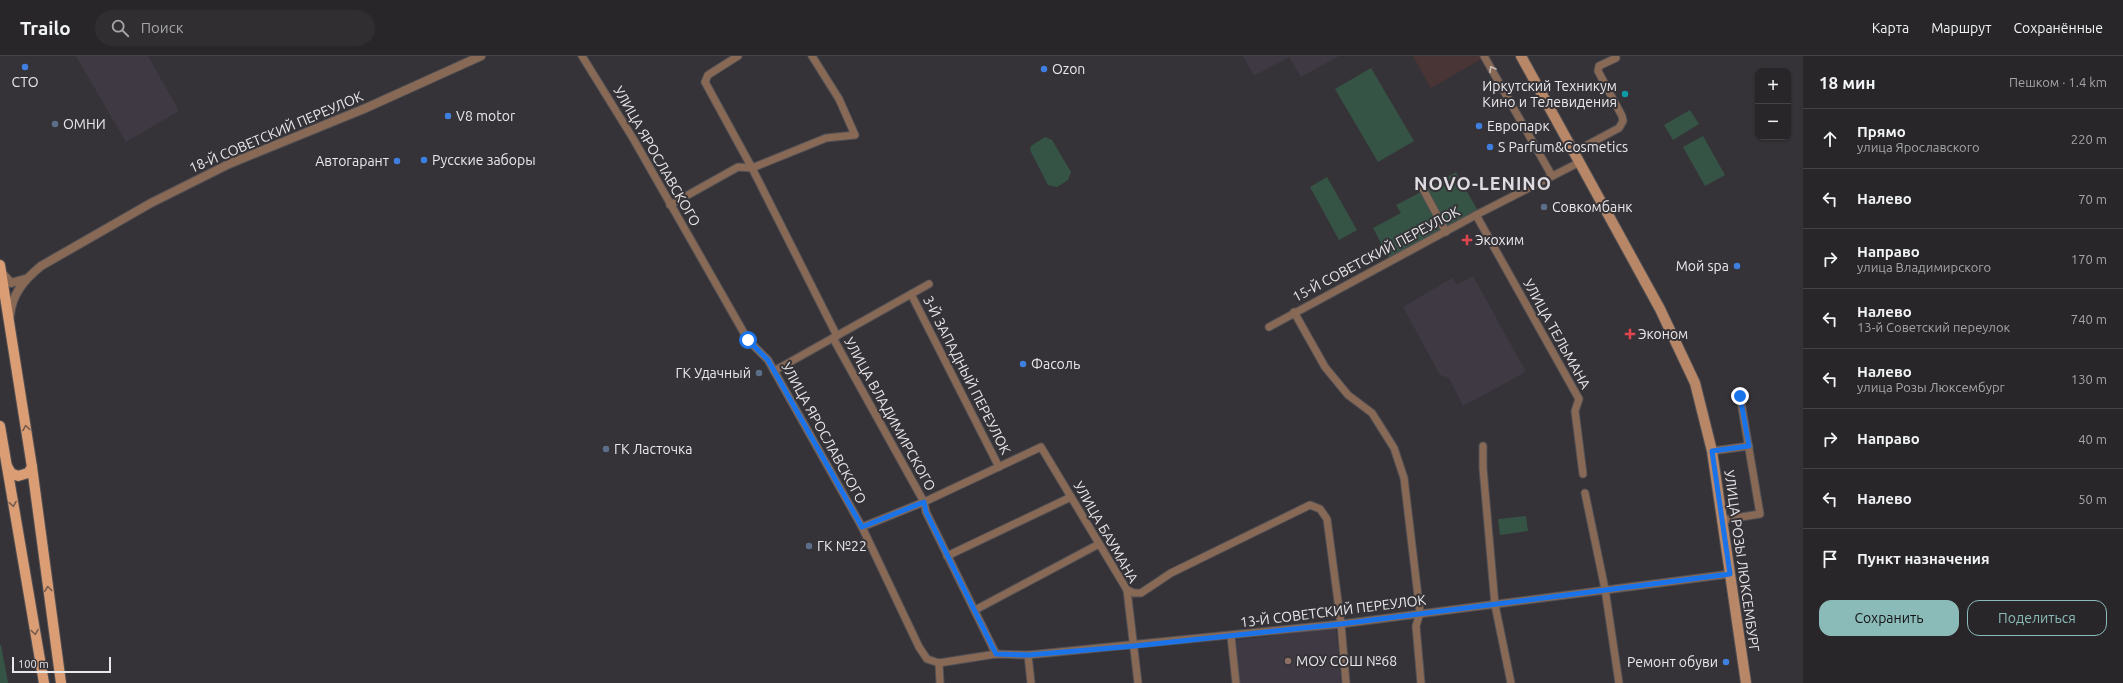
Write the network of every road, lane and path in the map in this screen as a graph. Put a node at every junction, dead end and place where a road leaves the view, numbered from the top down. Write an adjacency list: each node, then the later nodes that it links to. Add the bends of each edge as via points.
1 (482, 56): 17 (street, 18-Й СОВЕТСКИЙ ПЕРЕУЛОК, via 366,108 229,164 151,203 41,266)
2 (582, 56): 13 (street, УЛИЦА ЯРОСЛАВСКОГО)
3 (738, 56): 10 (street, УЛИЦА ВЛАДИМИРСКОГО, via 708,75 705,82)
4 (812, 56): 10 (street, via 839,99 856,135 826,138)
5 (1484, 56): 11 (street, one-way to 5)
6 (1521, 56): 8 (main road, УЛИЦА РОЗЫ ЛЮКСЕМБУРГ)
7 (1616, 58): 8 (street, via 1599,66 1598,71 1623,121 1618,128)
8 (1574, 152): 9 (main road, УЛИЦА РОЗЫ ЛЮКСЕМБУРГ)
9 (1580, 162): 11 (street, 15-Й СОВЕТСКИЙ ПЕРЕУЛОК); 29 (main road, УЛИЦА РОЗЫ ЛЮКСЕМБУРГ, via 1671,329 1695,383)
10 (752, 168): 13 (street, via 738,167); 23 (street, УЛИЦА ВЛАДИМИРСКОГО)
11 (1552, 176): 14 (street, 15-Й СОВЕТСКИЙ ПЕРЕУЛОК)
12 (1423, 189): 15 (street)
13 (670, 204): 24 (street, УЛИЦА ЯРОСЛАВСКОГО, via 748,340 768,360)
14 (1476, 215): 15 (street, 15-Й СОВЕТСКИЙ ПЕРЕУЛОК); 33 (street, УЛИЦА ТЕЛЬМАНА, via 1579,399 1575,411)
15 (1446, 232): 20 (street, 15-Й СОВЕТСКИЙ ПЕРЕУЛОК, via 1327,297)
16 (1, 268): 17 (street, via 10,283); 21 (main road)
17 (25, 279): 21 (street, via 12,303)
18 (929, 284): 19 (street, УЛИЦА ВЛАДИМИРСКОГО)
19 (911, 294): 23 (street, УЛИЦА ВЛАДИМИРСКОГО); 32 (street, 3-Й ЗАПАДНЫЙ ПЕРЕУЛОК)
20 (1294, 312): 22 (street, 15-Й СОВЕТСКИЙ ПЕРЕУЛОК); 46 (street, via 1325,367 1348,395 1372,413 1394,448 1404,478)
21 (9, 323): 31 (main road, one-way to 21)
22 (1269, 327)
23 (835, 337): 24 (street, УЛИЦА ВЛАДИМИРСКОГО); 36 (street, УЛИЦА ВЛАДИМИРСКОГО)
24 (774, 371): 38 (street, УЛИЦА ЯРОСЛАВСКОГО)
25 (1740, 396): 28 (street)
26 (0, 426): 30 (main road)
27 (1483, 446): 44 (street)
28 (1749, 446): 29 (street); 37 (street, via 1760,514)
29 (1712, 451): 37 (main road, УЛИЦА РОЗЫ ЛЮКСЕМБУРГ)
30 (7, 466): 31 (main road, via 11,473 18,476 28,473); 53 (main road, one-way to 53)
31 (32, 467): 54 (main road, one-way to 31)
32 (999, 467): 35 (street, УЛИЦА БАУМАНА, via 1041,447); 36 (street)
33 (1584, 474)
34 (1585, 493): 42 (street)
35 (1071, 497): 39 (street, УЛИЦА БАУМАНА); 40 (street)
36 (924, 502): 38 (street); 40 (street, УЛИЦА ВЛАДИМИРСКОГО, via 926,512)
37 (1722, 520): 41 (main road, УЛИЦА РОЗЫ ЛЮКСЕМБУРГ)
38 (862, 527): 52 (street, УЛИЦА ЯРОСЛАВСКОГО, via 919,647 927,659)
39 (1099, 544): 43 (street, УЛИЦА БАУМАНА); 45 (street)
40 (947, 556): 45 (street, УЛИЦА ВЛАДИМИРСКОГО)
41 (1730, 574): 42 (street, 13-Й СОВЕТСКИЙ ПЕРЕУЛОК); 63 (main road, УЛИЦА РОЗЫ ЛЮКСЕМБУРГ)
42 (1605, 589): 44 (street, 13-Й СОВЕТСКИЙ ПЕРЕУЛОК); 62 (street)
43 (1127, 590): 47 (street, via 1141,593 1171,573 1310,505 1320,509 1327,519); 49 (street, УЛИЦА БАУМАНА)
44 (1495, 605): 46 (street, 13-Й СОВЕТСКИЙ ПЕРЕУЛОК); 61 (street)
45 (975, 610): 50 (street, УЛИЦА ВЛАДИМИРСКОГО)
46 (1420, 613): 47 (street, 13-Й СОВЕТСКИЙ ПЕРЕУЛОК); 60 (street, via 1416,626)
47 (1341, 624): 48 (street, 13-Й СОВЕТСКИЙ ПЕРЕУЛОК); 59 (street)
48 (1231, 636): 49 (street, 13-Й СОВЕТСКИЙ ПЕРЕУЛОК); 58 (street)
49 (1134, 646): 51 (street, 13-Й СОВЕТСКИЙ ПЕРЕУЛОК); 57 (street, УЛИЦА БАУМАНА)
50 (996, 654): 51 (street, 13-Й СОВЕТСКИЙ ПЕРЕУЛОК); 52 (street, 13-Й СОВЕТСКИЙ ПЕРЕУЛОК)
51 (1028, 655): 56 (street)
52 (938, 663): 55 (street)
53 (44, 683)
54 (61, 683)
55 (940, 683)
56 (1031, 683)
57 (1138, 683)
58 (1236, 683)
59 (1346, 683)
60 (1421, 683)
61 (1511, 683)
62 (1619, 683)
63 (1746, 683)

